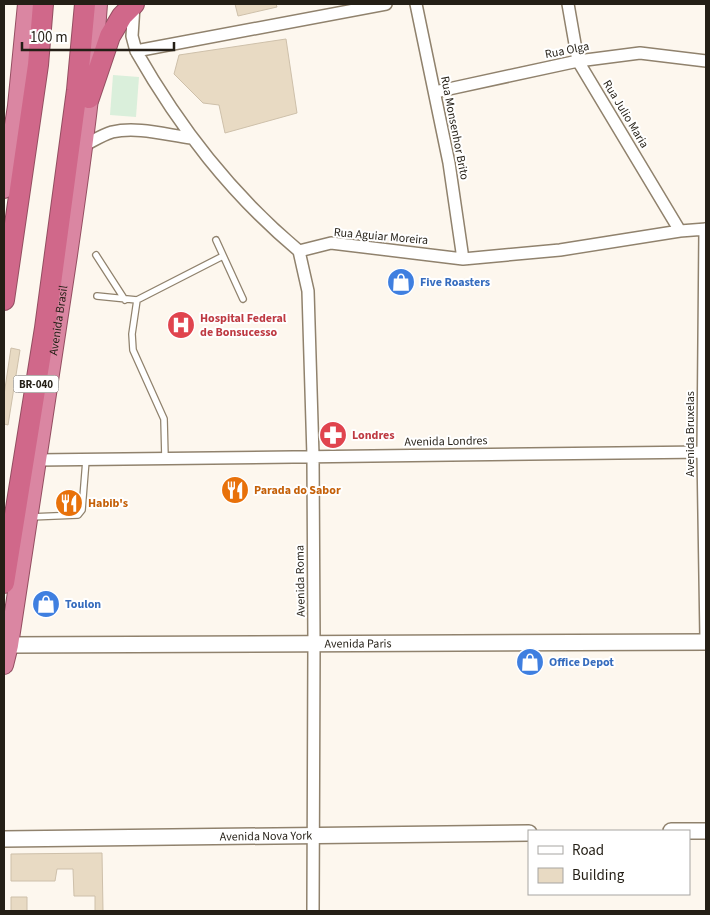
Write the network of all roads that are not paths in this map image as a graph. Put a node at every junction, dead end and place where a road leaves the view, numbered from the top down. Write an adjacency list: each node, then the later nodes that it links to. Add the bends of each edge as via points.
1 (27, 4): 16 (highway, via 17,106)
2 (43, 4): 26 (highway, via 38,65)
3 (85, 4): 35 (highway, Avenida Brasil / BR-040, via 77,90 45,328)
4 (98, 4): 13 (highway, Avenida Brasil)
5 (134, 4): 9 (street, via 132,36); 13 (highway, via 110,36)
6 (386, 4): 9 (street)
7 (416, 4): 12 (street, Rua Monsenhor Brito)
8 (568, 4): 10 (street, Rua Julio Maria)
9 (136, 51): 14 (street)
10 (578, 61): 11 (street, Rua Olga, via 640,53); 12 (street, Rua Olga); 18 (street, Rua Julio Maria)
11 (706, 61)
12 (435, 92): 23 (street, Rua Monsenhor Brito)
13 (89, 98): 15 (highway, Avenida Brasil)
14 (192, 138): 15 (street, via 122,131); 20 (street, via 256,213)
15 (83, 146): 33 (highway, Avenida Brasil)
16 (4, 189)
17 (706, 229): 18 (street, Rua Aguiar Moreira); 29 (street, Avenida Bruxelas)
18 (680, 231): 23 (street, Rua Aguiar Moreira, via 560,250)
19 (216, 240): 22 (lane)
20 (299, 251): 23 (street, Rua Aguiar Moreira, via 331,243); 30 (street, Avenida Roma, via 308,291)
21 (96, 256): 27 (lane)
22 (223, 256): 25 (lane); 28 (lane)
23 (463, 259)
24 (96, 296): 27 (lane)
25 (243, 299)
26 (4, 300)
27 (124, 300): 28 (lane)
28 (137, 300): 31 (lane, via 133,350 164,419)
29 (704, 452): 30 (street, Avenida Londres); 36 (street, Avenida Bruxelas)
30 (313, 456): 31 (street, Avenida Londres); 37 (street, Avenida Roma)
31 (165, 458): 32 (street, Avenida Londres)
32 (86, 459): 33 (street, Avenida Londres); 34 (lane, via 81,513)
33 (37, 460): 34 (highway, Avenida Brasil)
34 (28, 517): 38 (highway, Avenida Brasil)
35 (4, 583)
36 (706, 641): 37 (main road, Avenida Paris)
37 (314, 643): 38 (main road, Avenida Paris); 43 (street, Avenida Roma)
38 (9, 645): 39 (highway, Avenida Brasil)
39 (4, 665)
40 (690, 831): 41 (main road)
41 (706, 831)
42 (528, 833): 43 (main road, Avenida Nova York)
43 (313, 836): 44 (main road, Avenida Nova York); 45 (street, Avenida Roma)
44 (4, 839)
45 (313, 911)

